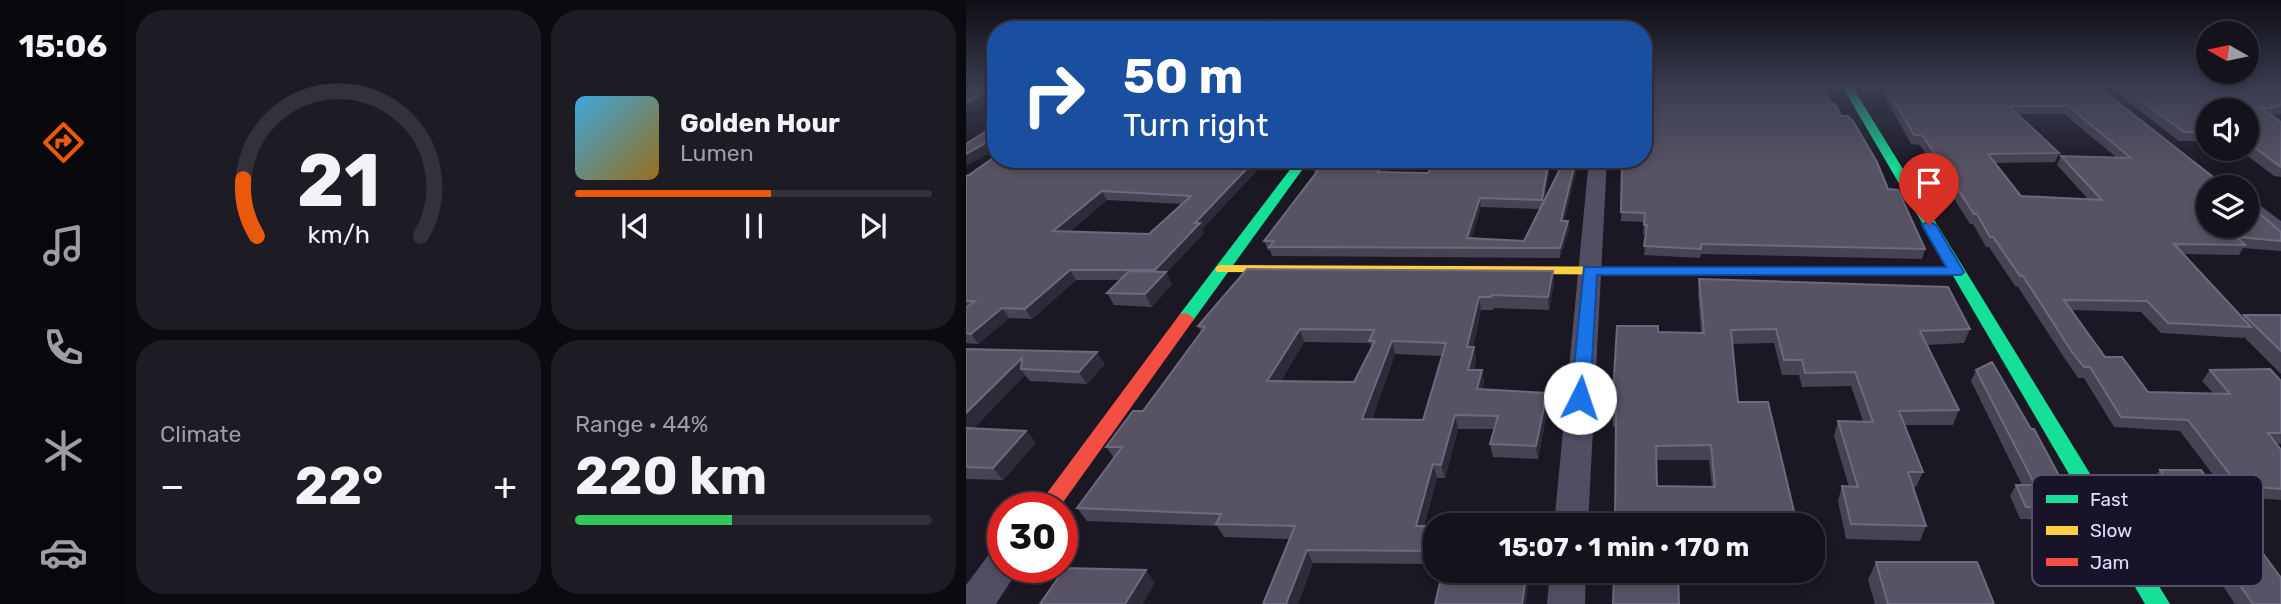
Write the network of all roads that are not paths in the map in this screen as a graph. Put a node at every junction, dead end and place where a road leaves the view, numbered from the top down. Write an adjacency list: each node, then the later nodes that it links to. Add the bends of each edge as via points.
1 (1864, 114): 8 (street)
2 (1297, 168): 6 (street)
3 (1597, 168): 7 (street)
4 (2259, 214): 5 (street)
5 (2281, 231)
6 (1222, 269): 7 (street); 10 (street)
7 (1590, 271): 8 (street); 11 (street)
8 (1956, 272): 9 (street)
9 (2080, 475)
10 (1058, 492)
11 (1572, 513)
12 (990, 583): 15 (street)
13 (1567, 583): 16 (street)
14 (2147, 586): 17 (street)
15 (974, 604)
16 (1566, 604)
17 (2158, 604)

